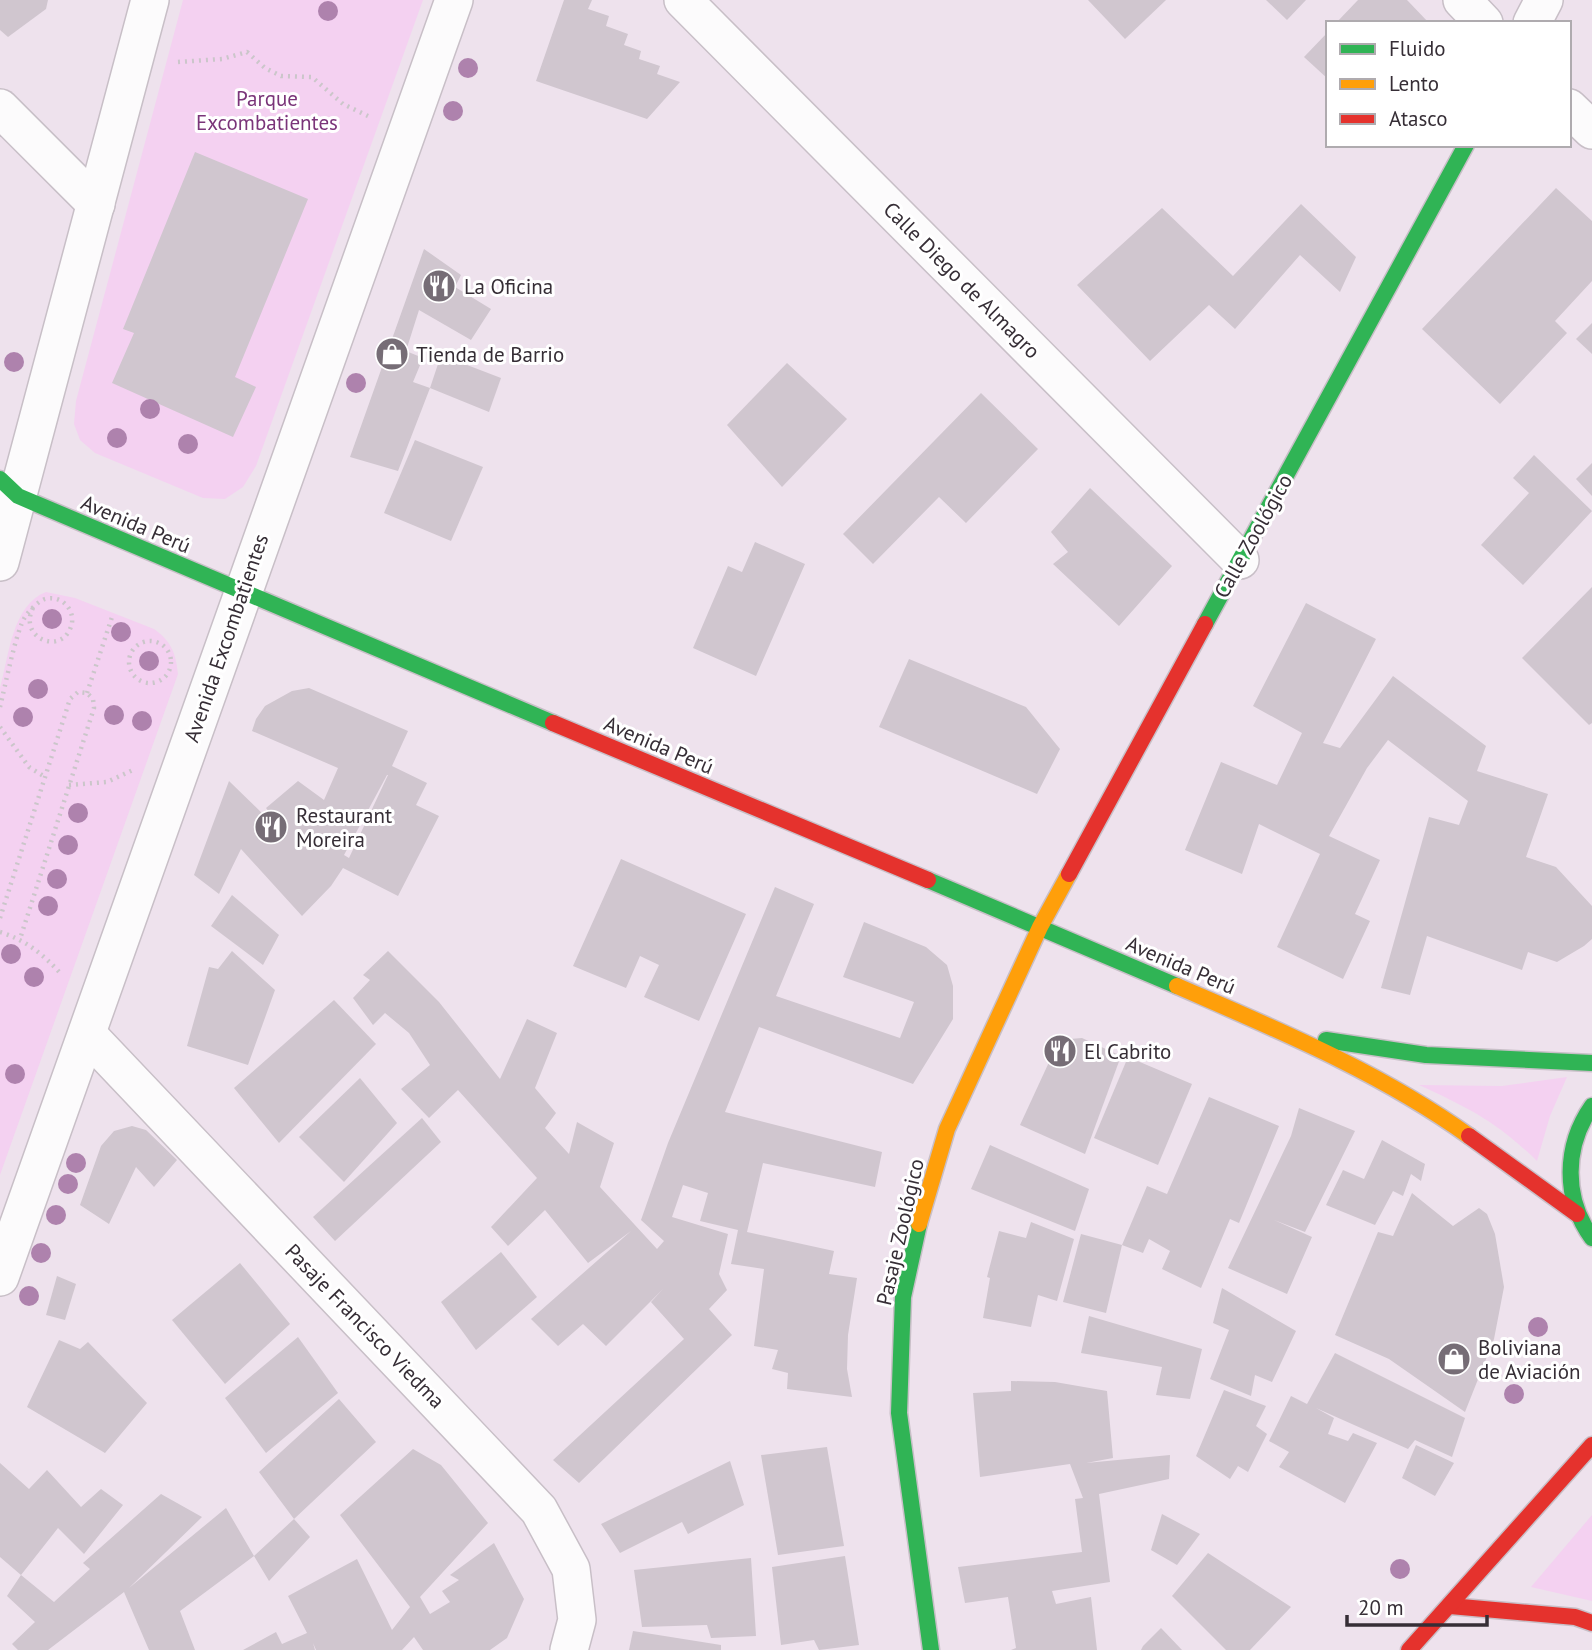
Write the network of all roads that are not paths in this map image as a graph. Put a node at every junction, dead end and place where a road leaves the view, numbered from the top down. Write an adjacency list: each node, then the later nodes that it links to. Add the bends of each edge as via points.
1 (150, 0): 12 (street)
2 (454, 0): 16 (street, Avenida Excombatientes)
3 (683, 0): 14 (street, Calle Diego de Almagro)
4 (1462, 0): 6 (street)
5 (1544, 0): 7 (street)
6 (1482, 21)
7 (1533, 21)
8 (0, 108): 12 (street)
9 (1571, 110): 10 (street)
10 (1592, 130)
11 (1464, 147): 14 (main road, Calle Zoológico)
12 (96, 204): 13 (street)
13 (6, 490): 15 (street); 16 (main road, Avenida Perú)
14 (1240, 560): 17 (main road, Calle Zoológico)
15 (0, 562)
16 (242, 593): 17 (main road, Avenida Perú); 19 (street, Avenida Excombatientes)
17 (1040, 927): 18 (main road, Avenida Perú); 29 (main road, Pasaje Zoológico, via 947,1129 922,1210 903,1297 899,1413)
18 (1283, 1032): 20 (main road, Avenida Perú, via 1426,1055); 22 (main road, Avenida Perú, via 1345,1062 1463,1132)
19 (87, 1034): 24 (street, Avenida Excombatientes); 28 (street, Pasaje Francisco Viedma, via 539,1510 570,1569 577,1620)
20 (1592, 1063)
21 (1592, 1106): 22 (main road, via 1574,1142 1570,1178)
22 (1578, 1216): 23 (main road)
23 (1590, 1246)
24 (0, 1277)
25 (1592, 1445): 26 (main road)
26 (1450, 1606): 27 (main road, via 1575,1617); 30 (main road)
27 (1592, 1623)
28 (569, 1650)
29 (931, 1650)
30 (1409, 1650)

